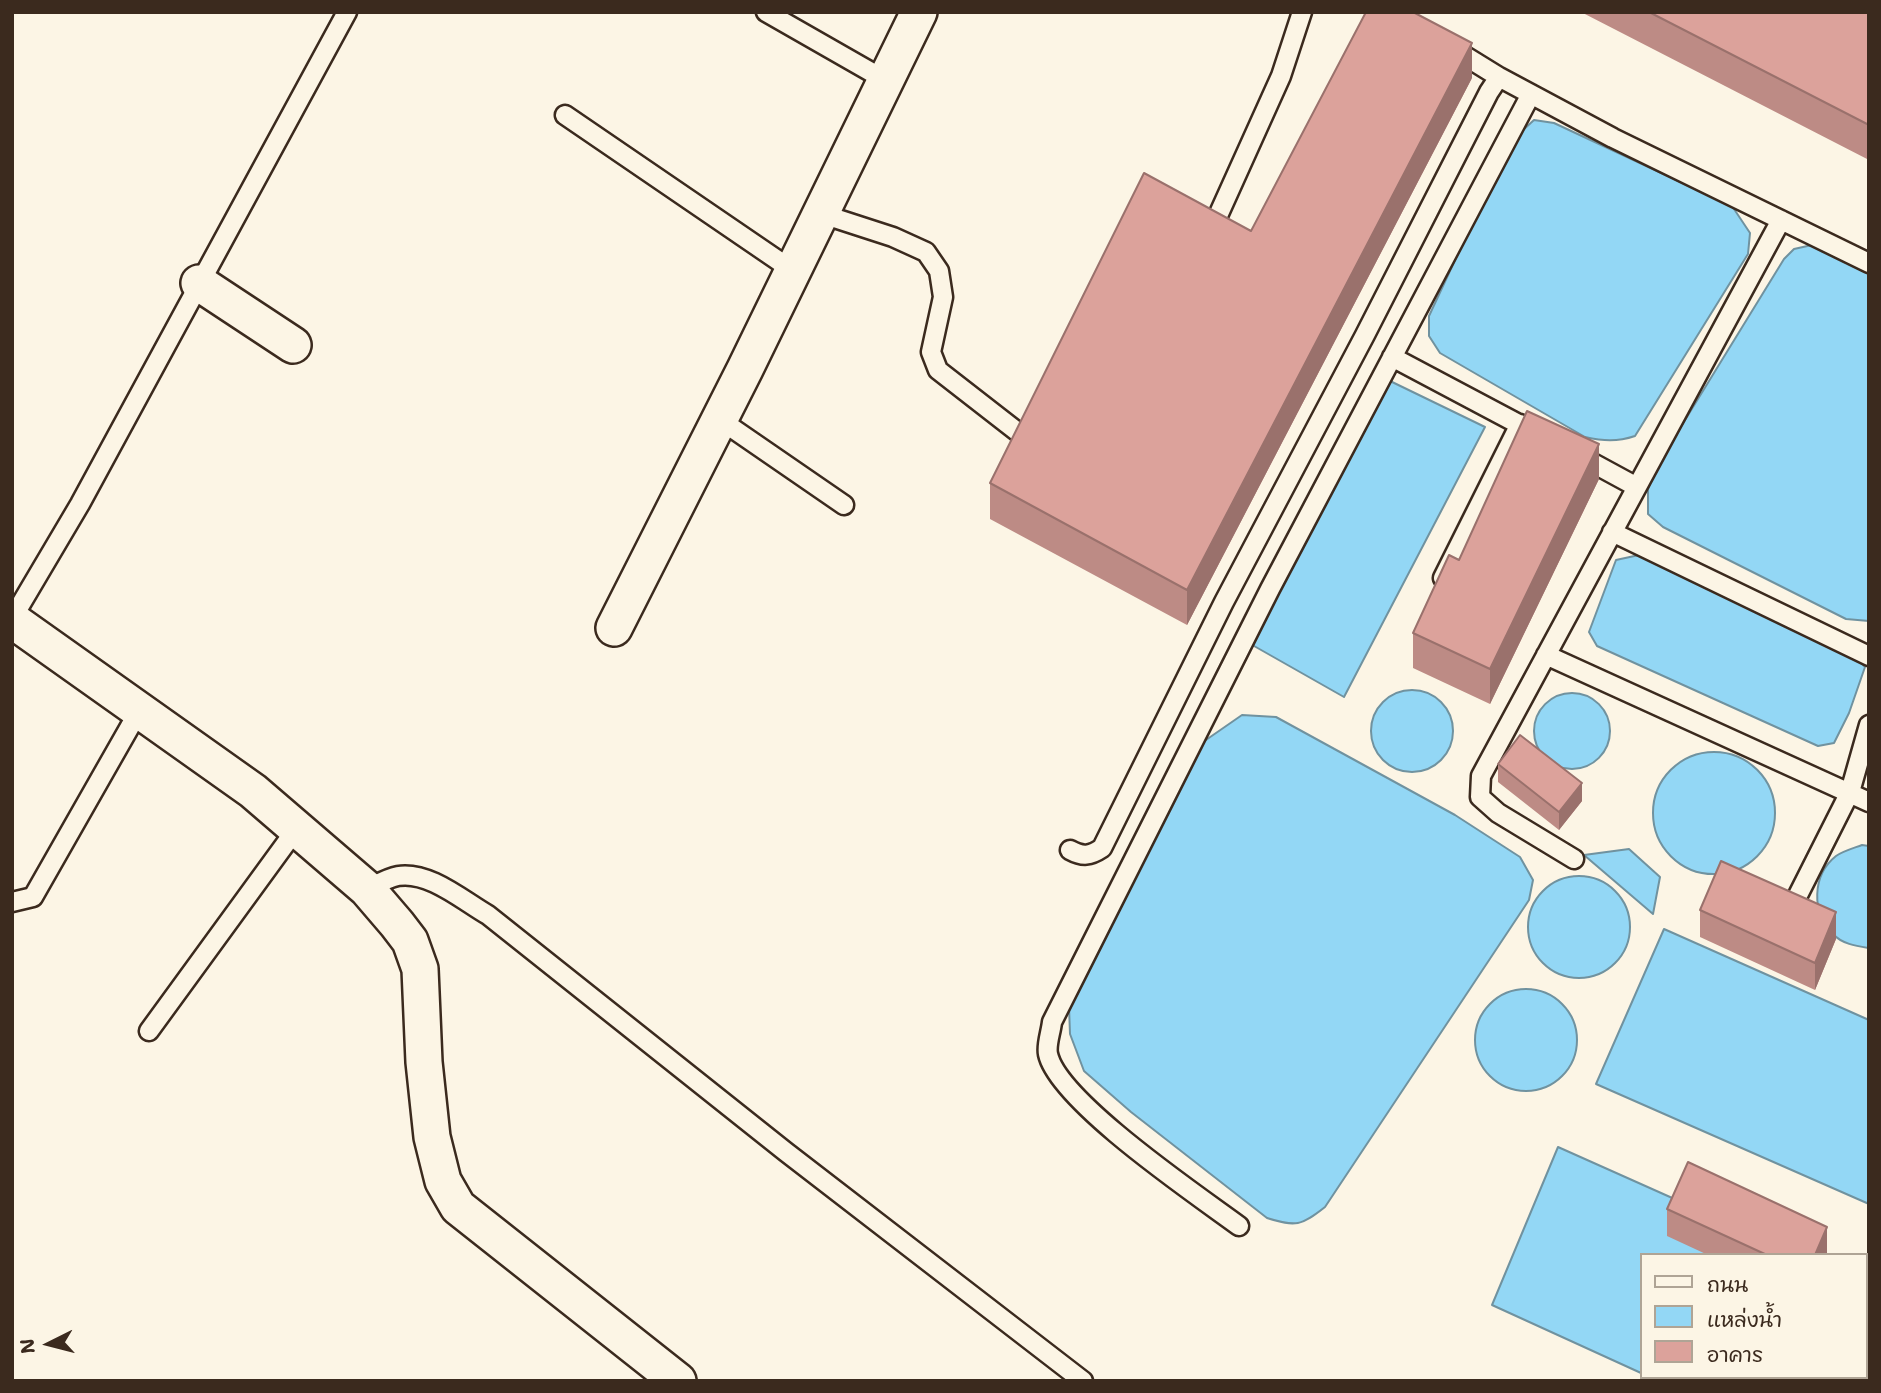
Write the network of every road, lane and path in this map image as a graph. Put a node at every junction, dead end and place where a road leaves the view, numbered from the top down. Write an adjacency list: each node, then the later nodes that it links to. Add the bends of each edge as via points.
1 (347, 12): 15 (lane)
2 (766, 12): 7 (lane)
3 (919, 12): 7 (street)
4 (1302, 12): 12 (lane, via 1281,76)
5 (1435, 38): 6 (lane)
6 (1499, 77): 8 (lane); 34 (lane, via 1224,602 1102,848 1091,855)
7 (885, 80): 10 (street)
8 (1531, 94): 11 (lane); 17 (lane)
9 (565, 114): 14 (lane)
10 (819, 213): 14 (street); 20 (lane, via 926,252 939,271 943,297 931,352 938,370)
11 (1781, 220): 13 (lane); 21 (lane)
12 (1212, 229)
13 (1869, 263)
14 (792, 270): 18 (street)
15 (198, 283): 16 (street); 25 (lane)
16 (293, 345)
17 (1392, 357): 19 (lane); 40 (lane, via 1052,1022 1047,1052 1055,1072 1100,1121)
18 (719, 419): 22 (lane); 26 (street)
19 (1520, 424): 21 (lane); 24 (lane)
20 (1020, 433)
21 (1637, 487): 23 (lane)
22 (844, 505)
23 (1612, 532): 27 (lane); 28 (lane)
24 (1436, 592)
25 (12, 619): 29 (street)
26 (614, 628)
27 (1546, 656): 31 (lane); 35 (lane, via 1481,776 1480,797)
28 (1869, 656)
29 (140, 709): 33 (street); 37 (lane, via 33,897)
30 (1869, 725): 31 (lane)
31 (1850, 792): 32 (lane); 38 (lane)
32 (1869, 802)
33 (297, 828): 36 (street); 39 (lane)
34 (1070, 850)
35 (1574, 859)
36 (367, 889): 41 (street, via 410,941 420,969 432,1137 443,1181 458,1207); 42 (lane, via 397,876 416,877 488,915)
37 (12, 902)
38 (1788, 916)
39 (149, 1031)
40 (1239, 1226)
41 (678, 1381)
42 (1083, 1381)

